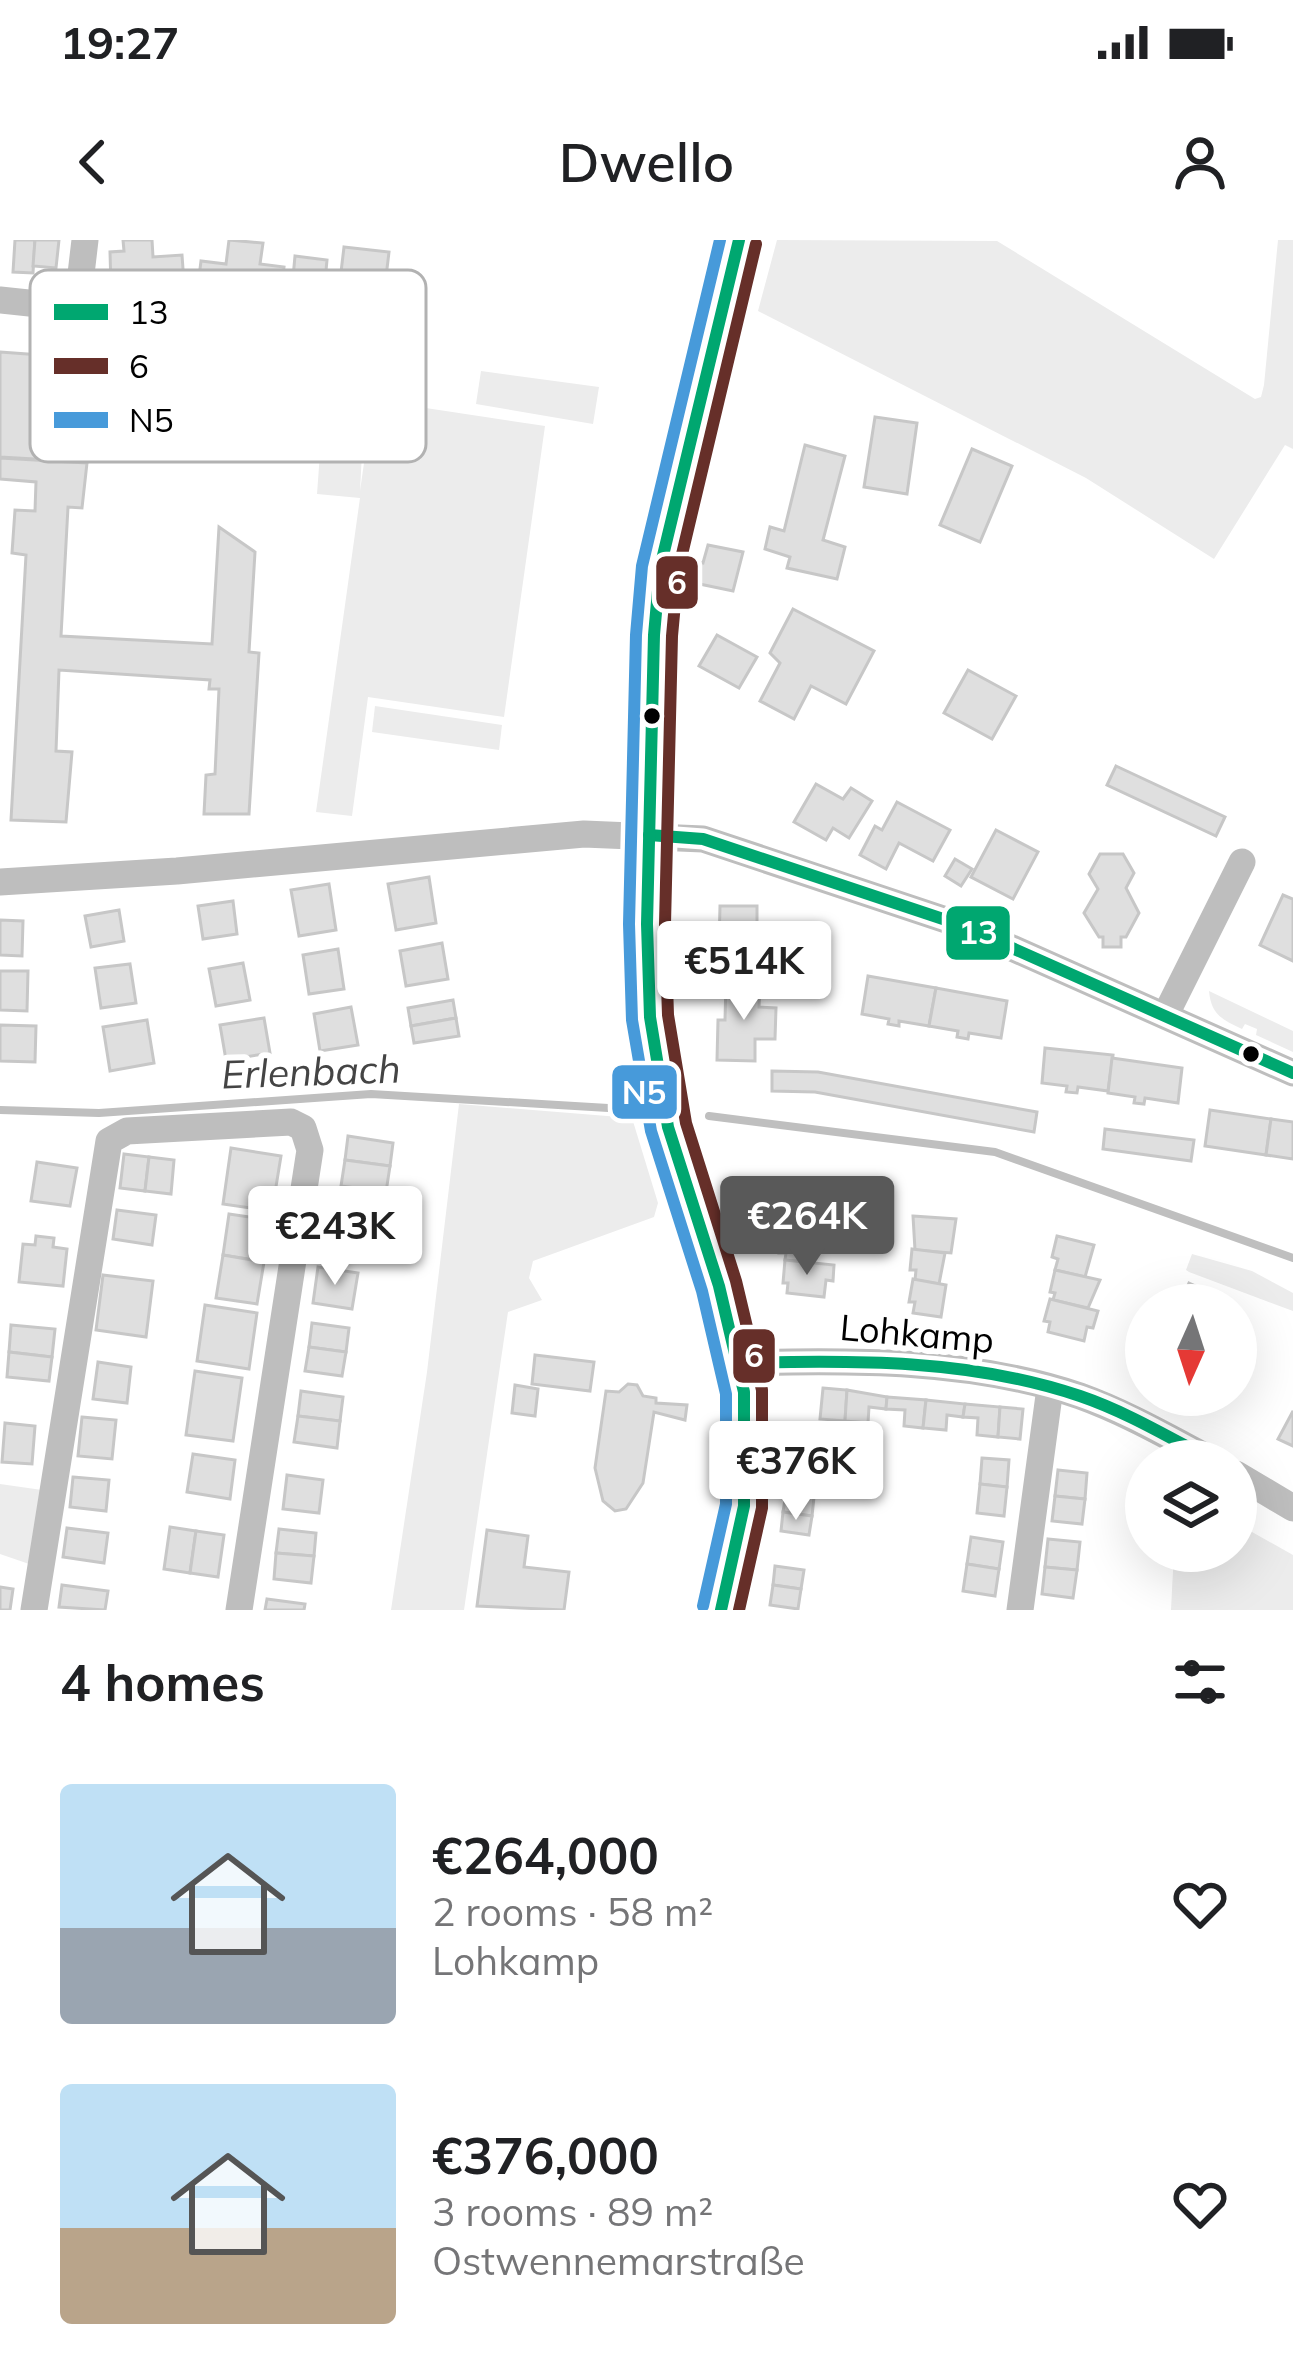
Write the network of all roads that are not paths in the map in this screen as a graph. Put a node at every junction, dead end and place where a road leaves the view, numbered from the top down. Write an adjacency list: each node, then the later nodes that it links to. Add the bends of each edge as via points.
1 (85, 240): 3 (street)
2 (739, 240): 6 (street, via 660,568)
3 (81, 270)
4 (0, 299): 5 (street)
5 (30, 303)
6 (650, 835): 8 (street); 9 (street, via 703,838 830,879); 11 (street, via 648,974 660,1087)
7 (1242, 862): 9 (street)
8 (0, 882)
9 (1166, 1014): 10 (street)
10 (1293, 1073)
11 (740, 1364): 12 (street, Lohkamp, via 868,1363); 18 (street, via 747,1477)
12 (1051, 1388): 13 (street, Lohkamp); 19 (street)
13 (1173, 1440)
14 (1257, 1487): 15 (street)
15 (1293, 1508)
16 (34, 1610): 17 (street, via 109,1141 127,1131 291,1122 303,1128 310,1150)
17 (239, 1610)
18 (721, 1610)
19 (1020, 1610)

